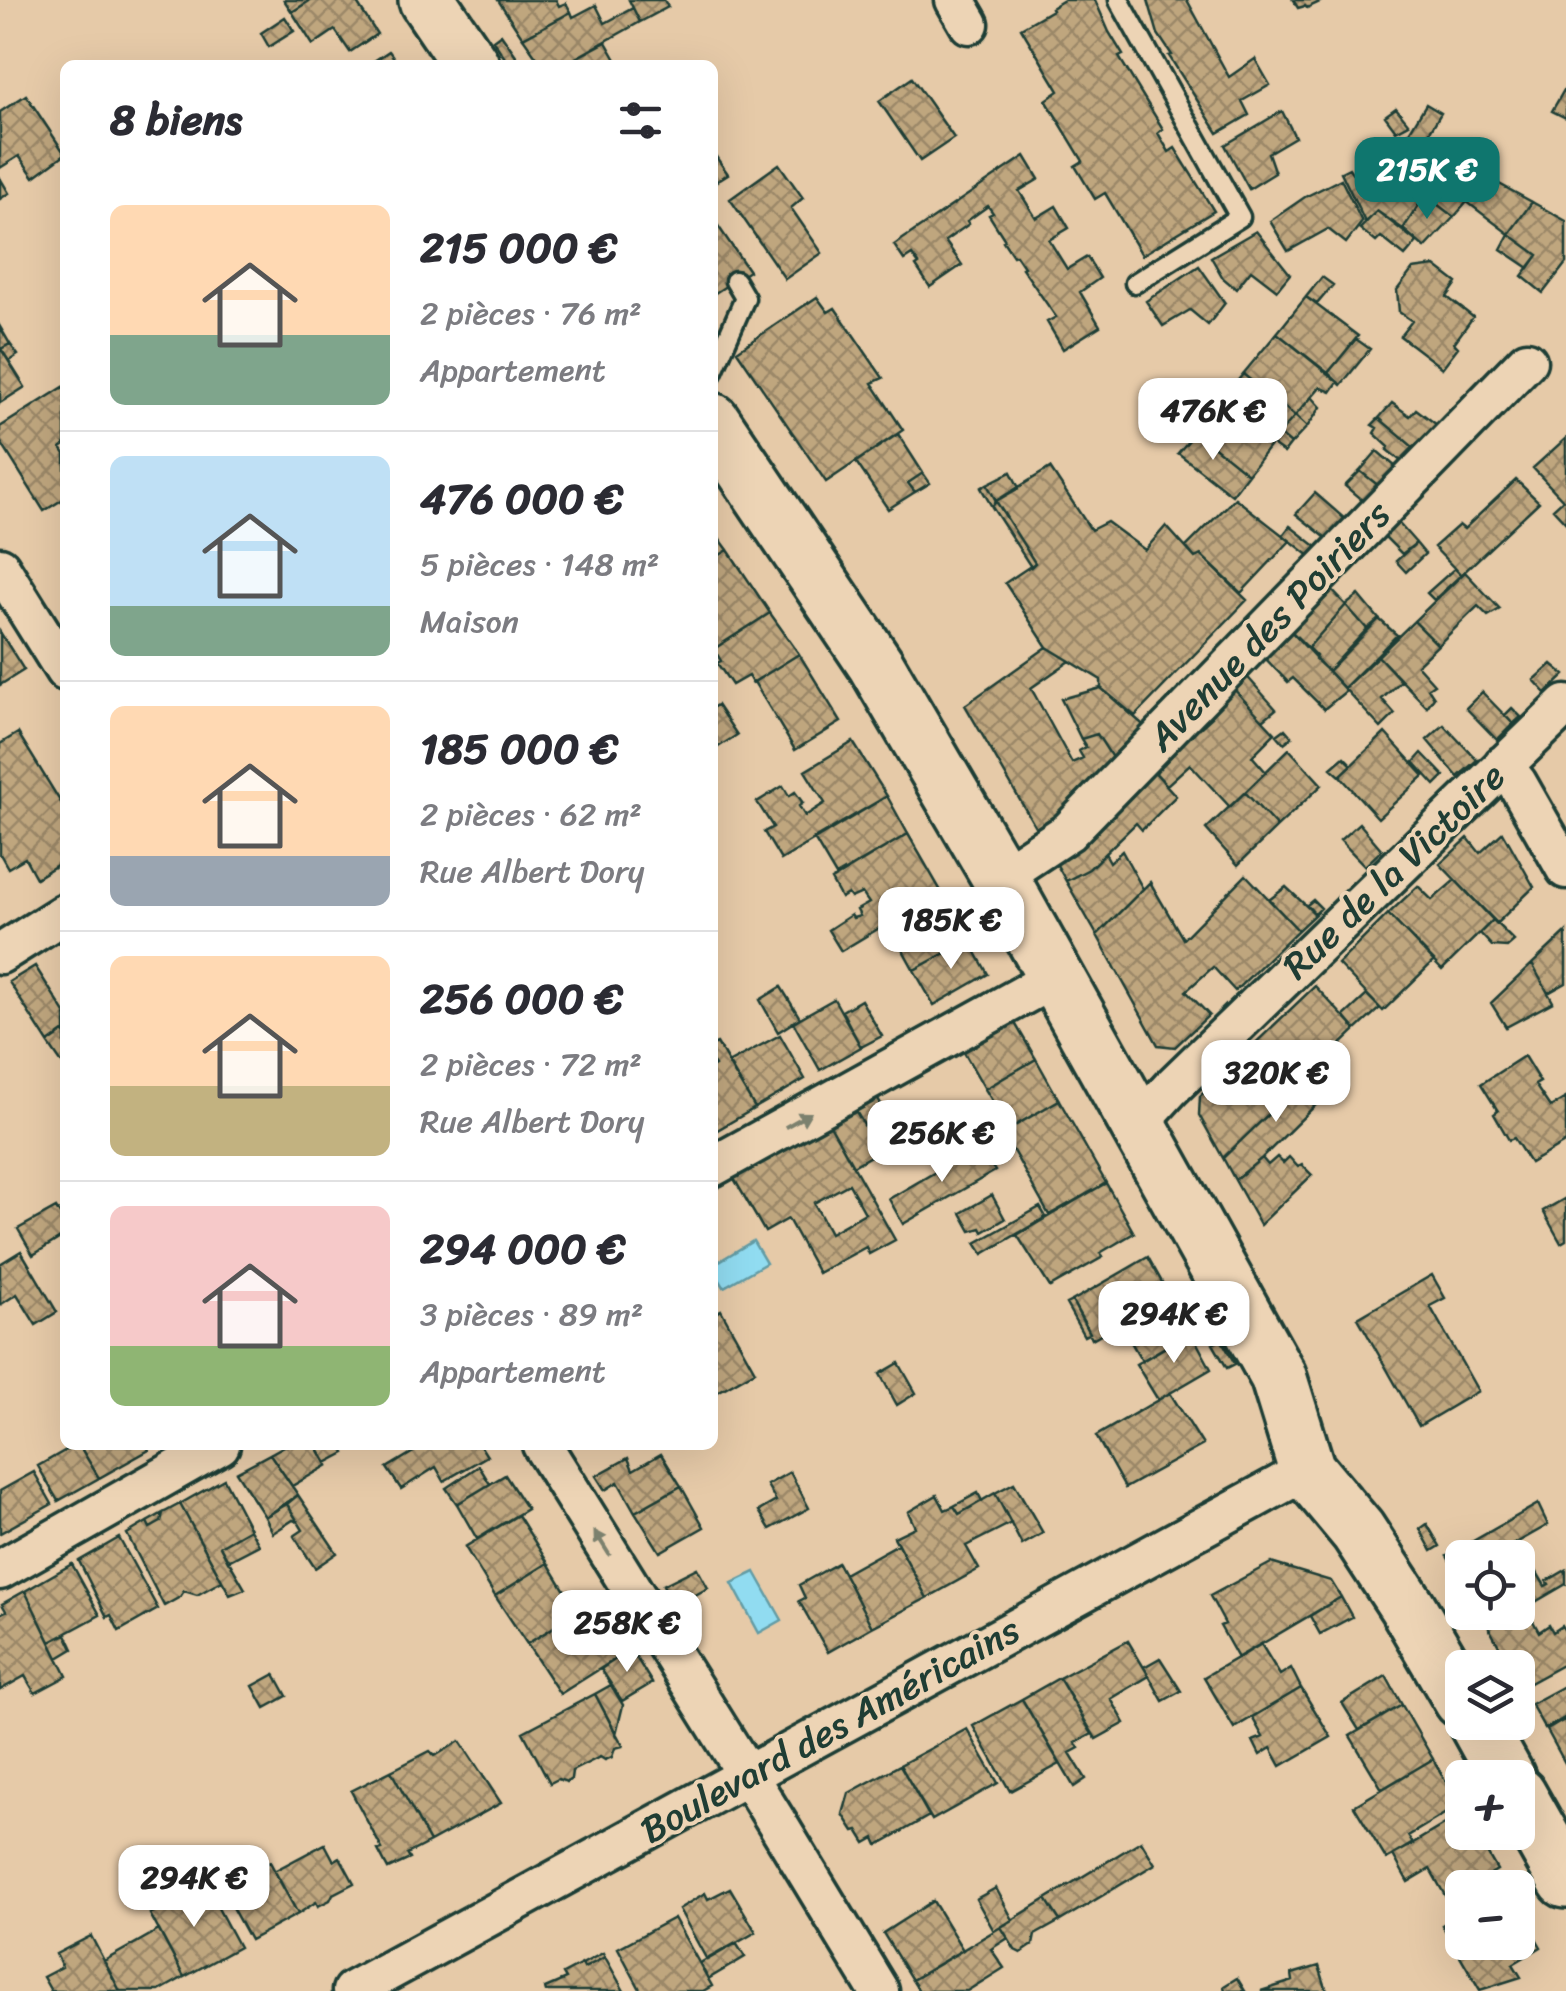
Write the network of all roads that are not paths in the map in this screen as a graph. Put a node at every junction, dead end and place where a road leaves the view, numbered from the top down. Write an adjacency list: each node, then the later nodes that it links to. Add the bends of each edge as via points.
1 (427, 0): 3 (main road)
2 (1119, 0): 5 (lane, via 1240,217)
3 (468, 60)
4 (735, 280): 6 (lane, via 745,298)
5 (1135, 283)
6 (718, 359)
7 (1527, 361): 14 (street, Avenue des Poiriers, via 1068,832)
8 (718, 429): 14 (main road, via 876,665)
9 (0, 567): 10 (street)
10 (60, 663)
11 (1566, 706): 12 (street, Rue de la Victoire)
12 (1503, 765): 13 (street); 18 (street, Rue de la Victoire)
13 (1566, 870)
14 (1000, 877): 17 (main road)
15 (60, 916): 16 (street)
16 (0, 954)
17 (1056, 978): 18 (main road); 19 (street, one-way to 17)
18 (1138, 1123): 22 (main road, via 1278,1376)
19 (718, 1164)
20 (211, 1450): 23 (street)
21 (545, 1450): 25 (street, one-way to 21)
22 (1307, 1470): 24 (main road, via 1358,1532); 25 (street, Boulevard des Américains)
23 (0, 1570)
24 (1445, 1671)
25 (747, 1774): 28 (street, Boulevard des Américains); 29 (street)
26 (1535, 1825): 27 (main road)
27 (1566, 1880)
28 (352, 1991)
29 (879, 1991)

